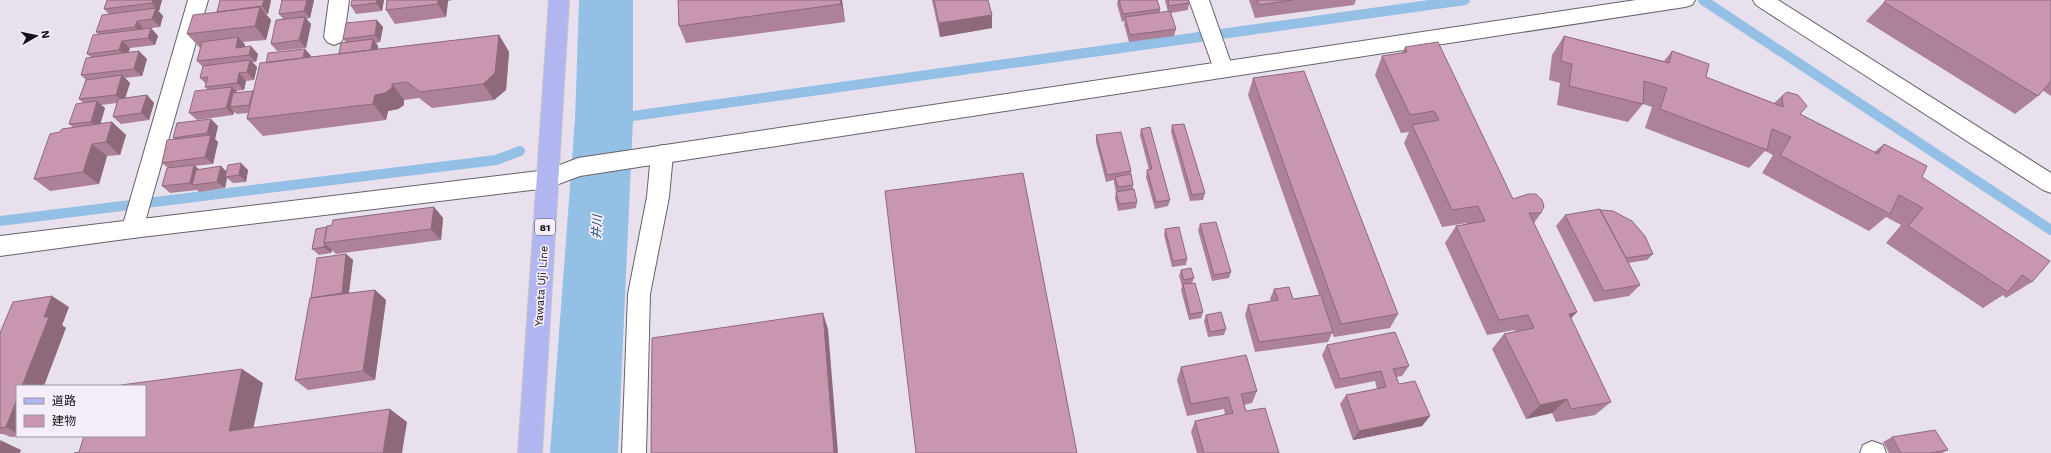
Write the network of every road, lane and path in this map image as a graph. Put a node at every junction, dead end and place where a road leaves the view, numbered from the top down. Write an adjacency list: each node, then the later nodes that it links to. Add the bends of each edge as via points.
1 (198, 0): 12 (street)
2 (339, 0): 7 (street)
3 (559, 0): 10 (main road, Yawata Uji Line / 81)
4 (1199, 0): 8 (street)
5 (1681, 0): 8 (street)
6 (1763, 0): 11 (street)
7 (334, 37)
8 (1223, 69): 9 (street)
9 (654, 155): 10 (street, via 578,167); 15 (street, via 658,197 639,294)
10 (548, 178): 12 (street); 14 (main road, Yawata Uji Line / 81)
11 (2051, 184)
12 (135, 220): 13 (street)
13 (0, 246)
14 (530, 453)
15 (634, 453)

